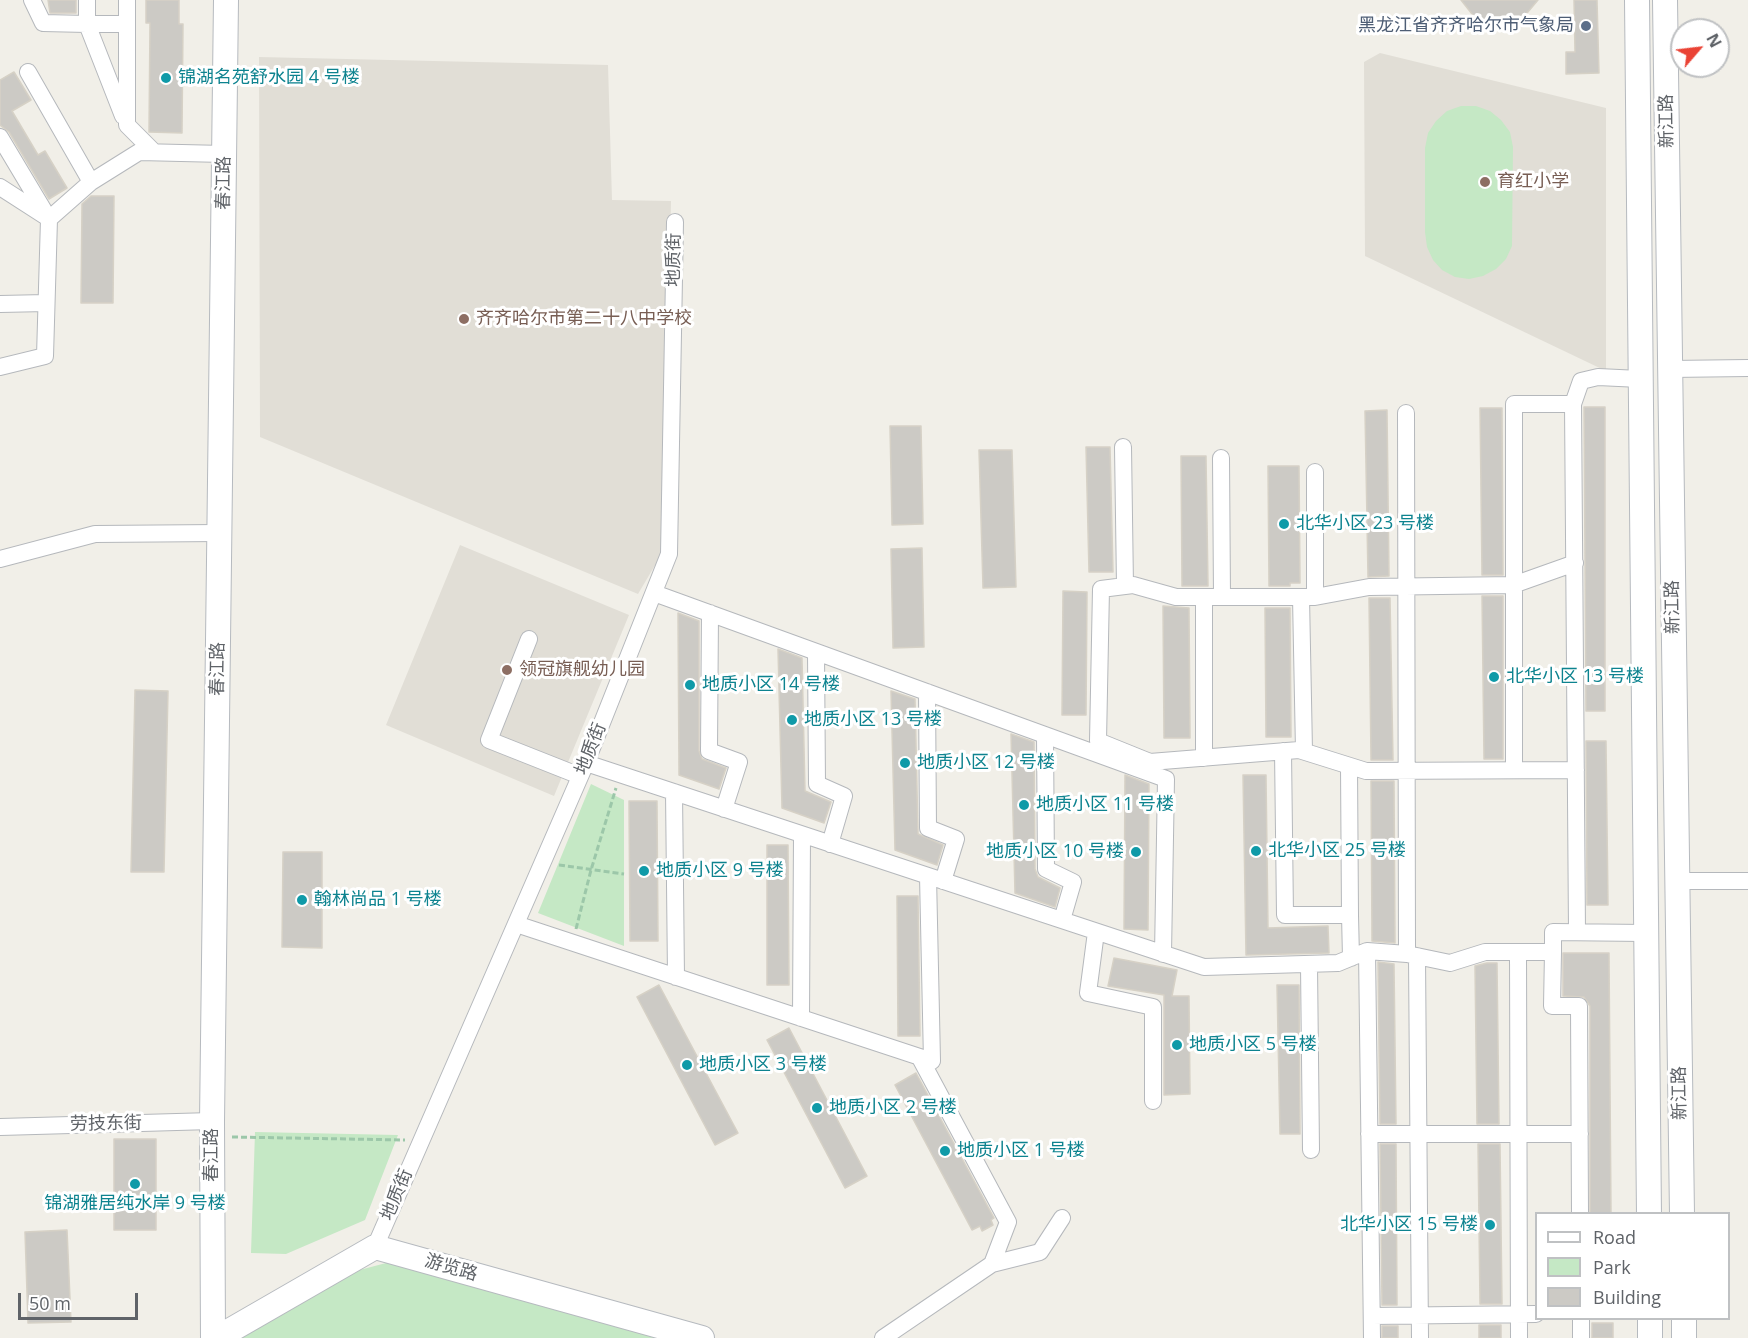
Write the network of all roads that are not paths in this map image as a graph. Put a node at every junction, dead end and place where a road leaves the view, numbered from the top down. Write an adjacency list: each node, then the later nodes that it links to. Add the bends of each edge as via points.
1 (32, 0): 8 (street)
2 (43, 0): 8 (street)
3 (87, 0): 9 (street)
4 (127, 0): 10 (street)
5 (226, 0): 15 (main road, 春江路)
6 (1637, 0): 25 (main road, 新江路)
7 (1665, 0): 24 (main road, 新江路)
8 (43, 23): 9 (street)
9 (87, 24): 10 (street); 12 (street)
10 (127, 24): 12 (street)
11 (28, 72): 16 (street)
12 (127, 125): 14 (street)
13 (0, 137): 18 (street)
14 (154, 152): 15 (street); 16 (street, via 139,152)
15 (224, 154): 31 (main road, 春江路)
16 (91, 182): 18 (street)
17 (0, 187): 18 (street)
18 (49, 219): 20 (street)
19 (675, 222): 37 (street, 地质街, via 669,554)
20 (46, 303): 21 (street); 22 (street, via 45,356)
21 (0, 304)
22 (0, 367)
23 (1748, 368): 24 (street)
24 (1670, 369): 59 (main road, 新江路)
25 (1640, 379): 26 (street, via 1598,377 1581,381); 66 (main road, 新江路)
26 (1573, 404): 33 (street); 34 (street, via 1514,404)
27 (1406, 413): 36 (street)
28 (1123, 447): 35 (street)
29 (1221, 458): 39 (street)
30 (1315, 472): 40 (street)
31 (219, 533): 32 (street, via 94,534); 79 (main road, 春江路)
32 (0, 559)
33 (1575, 563): 34 (street); 52 (street)
34 (1513, 585): 36 (street); 51 (street)
35 (1125, 586): 38 (street, via 1176,597); 48 (street, via 1101,588 1098,741 1150,762)
36 (1405, 587): 40 (street, via 1369,587); 53 (street)
37 (654, 593): 41 (street); 50 (street, 地质街)
38 (1204, 597): 39 (street); 48 (street)
39 (1222, 597): 40 (street)
40 (1308, 597): 47 (street)
41 (710, 613): 43 (street); 55 (street, via 709,751 739,762)
42 (529, 639): 50 (street, via 489,740)
43 (816, 652): 44 (street); 57 (street, via 817,784 844,796)
44 (927, 692): 45 (street); 58 (street, via 928,828 956,839)
45 (1045, 735): 62 (street, via 1046,869 1073,882); 70 (street, via 1166,779)
46 (1283, 751): 47 (street); 48 (street); 61 (street, via 1285,915)
47 (1304, 752): 49 (street)
48 (1204, 758)
49 (1349, 766): 53 (street, via 1366,771); 61 (street)
50 (583, 770): 54 (street, via 621,775); 63 (street, 地质街)
51 (1514, 770): 52 (street); 53 (street)
52 (1576, 770): 65 (street)
53 (1406, 771): 71 (street)
54 (674, 792): 55 (street); 74 (street)
55 (724, 809): 56 (street)
56 (802, 834): 57 (street); 75 (street)
57 (830, 844): 58 (street)
58 (936, 879): 62 (street); 76 (street, via 932,1061)
59 (1676, 881): 60 (street); 87 (main road, 新江路)
60 (1748, 881)
61 (1350, 915): 72 (street)
62 (1062, 920): 64 (street)
63 (516, 924): 74 (street); 89 (street, 地质街)
64 (1096, 932): 70 (street); 77 (street, via 1089,993 1153,1007)
65 (1577, 932): 66 (street); 69 (street, via 1553,932)
66 (1645, 933): 86 (main road, 新江路)
67 (1367, 951): 71 (street); 72 (street); 80 (street)
68 (1518, 952): 69 (street); 71 (street, via 1485,952 1450,963); 82 (street)
69 (1553, 952): 83 (street, via 1552,1006 1579,1006)
70 (1163, 954): 73 (street, via 1204,967)
71 (1412, 955): 81 (street)
72 (1351, 958): 73 (street)
73 (1309, 965): 84 (street)
74 (676, 977): 75 (street)
75 (801, 1018): 76 (street)
76 (920, 1058): 90 (street, via 1008,1222)
77 (1153, 1101)
78 (0, 1126): 79 (street, 劳技东街)
79 (212, 1129): 98 (main road, 春江路)
80 (1370, 1134): 81 (street); 93 (street)
81 (1419, 1134): 82 (street); 94 (street)
82 (1519, 1134): 83 (street); 91 (street)
83 (1580, 1134): 85 (street)
84 (1311, 1150)
85 (1580, 1212)
86 (1649, 1212)
87 (1682, 1212)
88 (1062, 1218): 90 (street, via 1040,1252)
89 (375, 1247): 98 (main road); 99 (main road, 游览路)
90 (992, 1264): 100 (street)
91 (1519, 1314): 92 (street); 94 (street); 103 (street)
92 (1535, 1314)
93 (1372, 1316): 94 (street); 101 (street)
94 (1420, 1316): 102 (street)
95 (1581, 1320): 104 (street)
96 (1650, 1320): 105 (main road)
97 (1683, 1320): 106 (main road)
98 (215, 1338)
99 (702, 1338)
100 (883, 1338)
101 (1372, 1338)
102 (1420, 1338)
103 (1520, 1338)
104 (1581, 1338)
105 (1650, 1338)
106 (1684, 1338)

